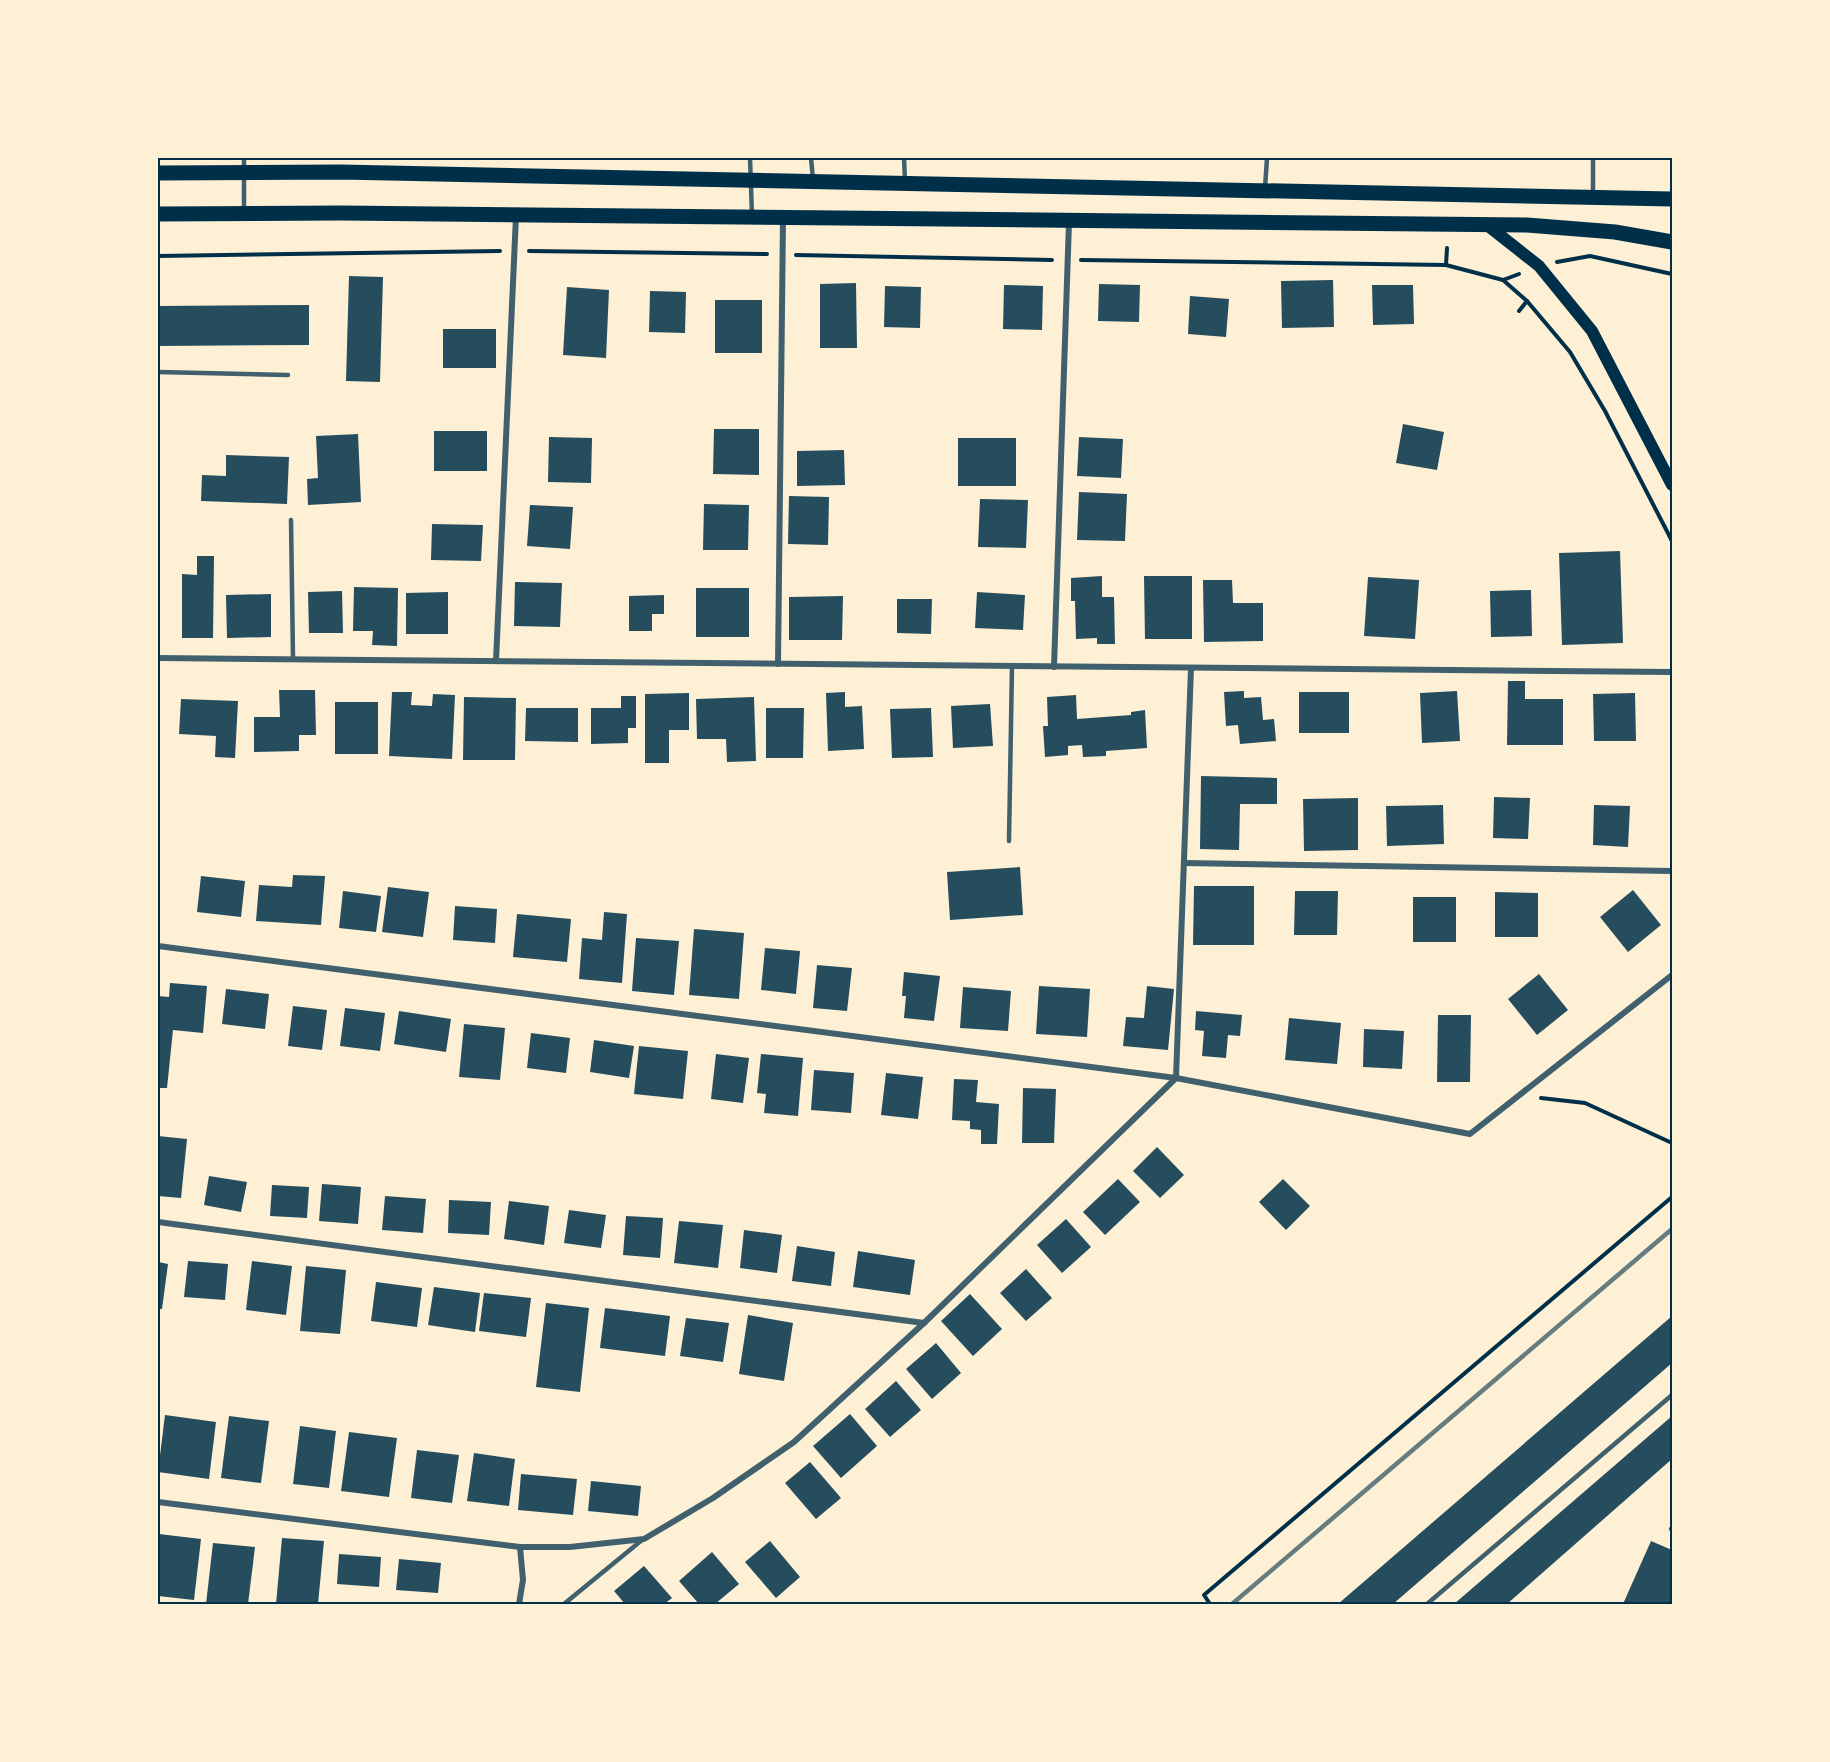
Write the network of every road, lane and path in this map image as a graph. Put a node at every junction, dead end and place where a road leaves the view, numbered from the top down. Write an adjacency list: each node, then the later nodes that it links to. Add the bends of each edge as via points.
1 (750, 158): 8 (lane)
2 (812, 158): 9 (lane)
3 (904, 158): 10 (lane)
4 (1267, 158): 11 (lane)
5 (1593, 158): 13 (lane)
6 (244, 165): 7 (main road); 8 (main road); 17 (lane)
7 (158, 174)
8 (751, 180): 9 (main road); 19 (lane)
9 (813, 182): 10 (main road)
10 (905, 184): 11 (main road)
11 (1265, 191): 13 (main road)
12 (1672, 193): 14 (main road)
13 (1593, 198): 14 (main road)
14 (1631, 198): 15 (main road)
15 (1672, 199)
16 (158, 214): 17 (main road)
17 (244, 214): 18 (main road)
18 (516, 215): 19 (main road); 25 (street)
19 (752, 218): 20 (main road)
20 (783, 218): 21 (main road); 26 (street)
21 (1069, 222): 22 (main road); 28 (street)
22 (1487, 225): 23 (main road, via 1615,232); 30 (main road)
23 (1672, 242)
24 (1447, 248): 29 (path)
25 (514, 251): 26 (path); 27 (path); 42 (street)
26 (783, 255): 28 (path); 43 (street)
27 (158, 256)
28 (1068, 260): 29 (path); 45 (street)
29 (1446, 265): 32 (path)
30 (1539, 266): 31 (path, via 1590,256); 32 (path); 37 (main road, via 1592,331)
31 (1672, 274)
32 (1503, 280): 33 (path)
33 (1527, 302): 34 (path); 39 (path, via 1570,352)
34 (1519, 311)
35 (158, 372): 36 (lane)
36 (288, 375)
37 (1672, 485)
38 (291, 520): 41 (lane)
39 (1672, 540)
40 (158, 658): 41 (street)
41 (293, 659): 42 (street)
42 (496, 661): 43 (street)
43 (778, 664): 44 (street)
44 (1012, 666): 45 (street); 48 (lane)
45 (1054, 667): 46 (street)
46 (1191, 668): 47 (street); 49 (street)
47 (1672, 672)
48 (1009, 841)
49 (1184, 863): 50 (street); 53 (street)
50 (1672, 871)
51 (158, 946): 53 (street)
52 (1672, 975): 54 (street)
53 (1176, 1078): 54 (street, via 1470,1134); 58 (street)
54 (1520, 1095): 55 (path, via 1586,1103)
55 (1672, 1143)
56 (1672, 1197): 65 (path, via 1204,1595)
57 (158, 1222): 58 (street)
58 (924, 1323): 61 (street, via 794,1442 713,1498)
59 (1672, 1395): 66 (lane)
60 (158, 1502): 62 (street)
61 (644, 1539): 62 (street, via 570,1547); 64 (lane)
62 (520, 1547): 63 (street, via 523,1580)
63 (519, 1605)
64 (564, 1605)
65 (1210, 1605)
66 (1427, 1605)

